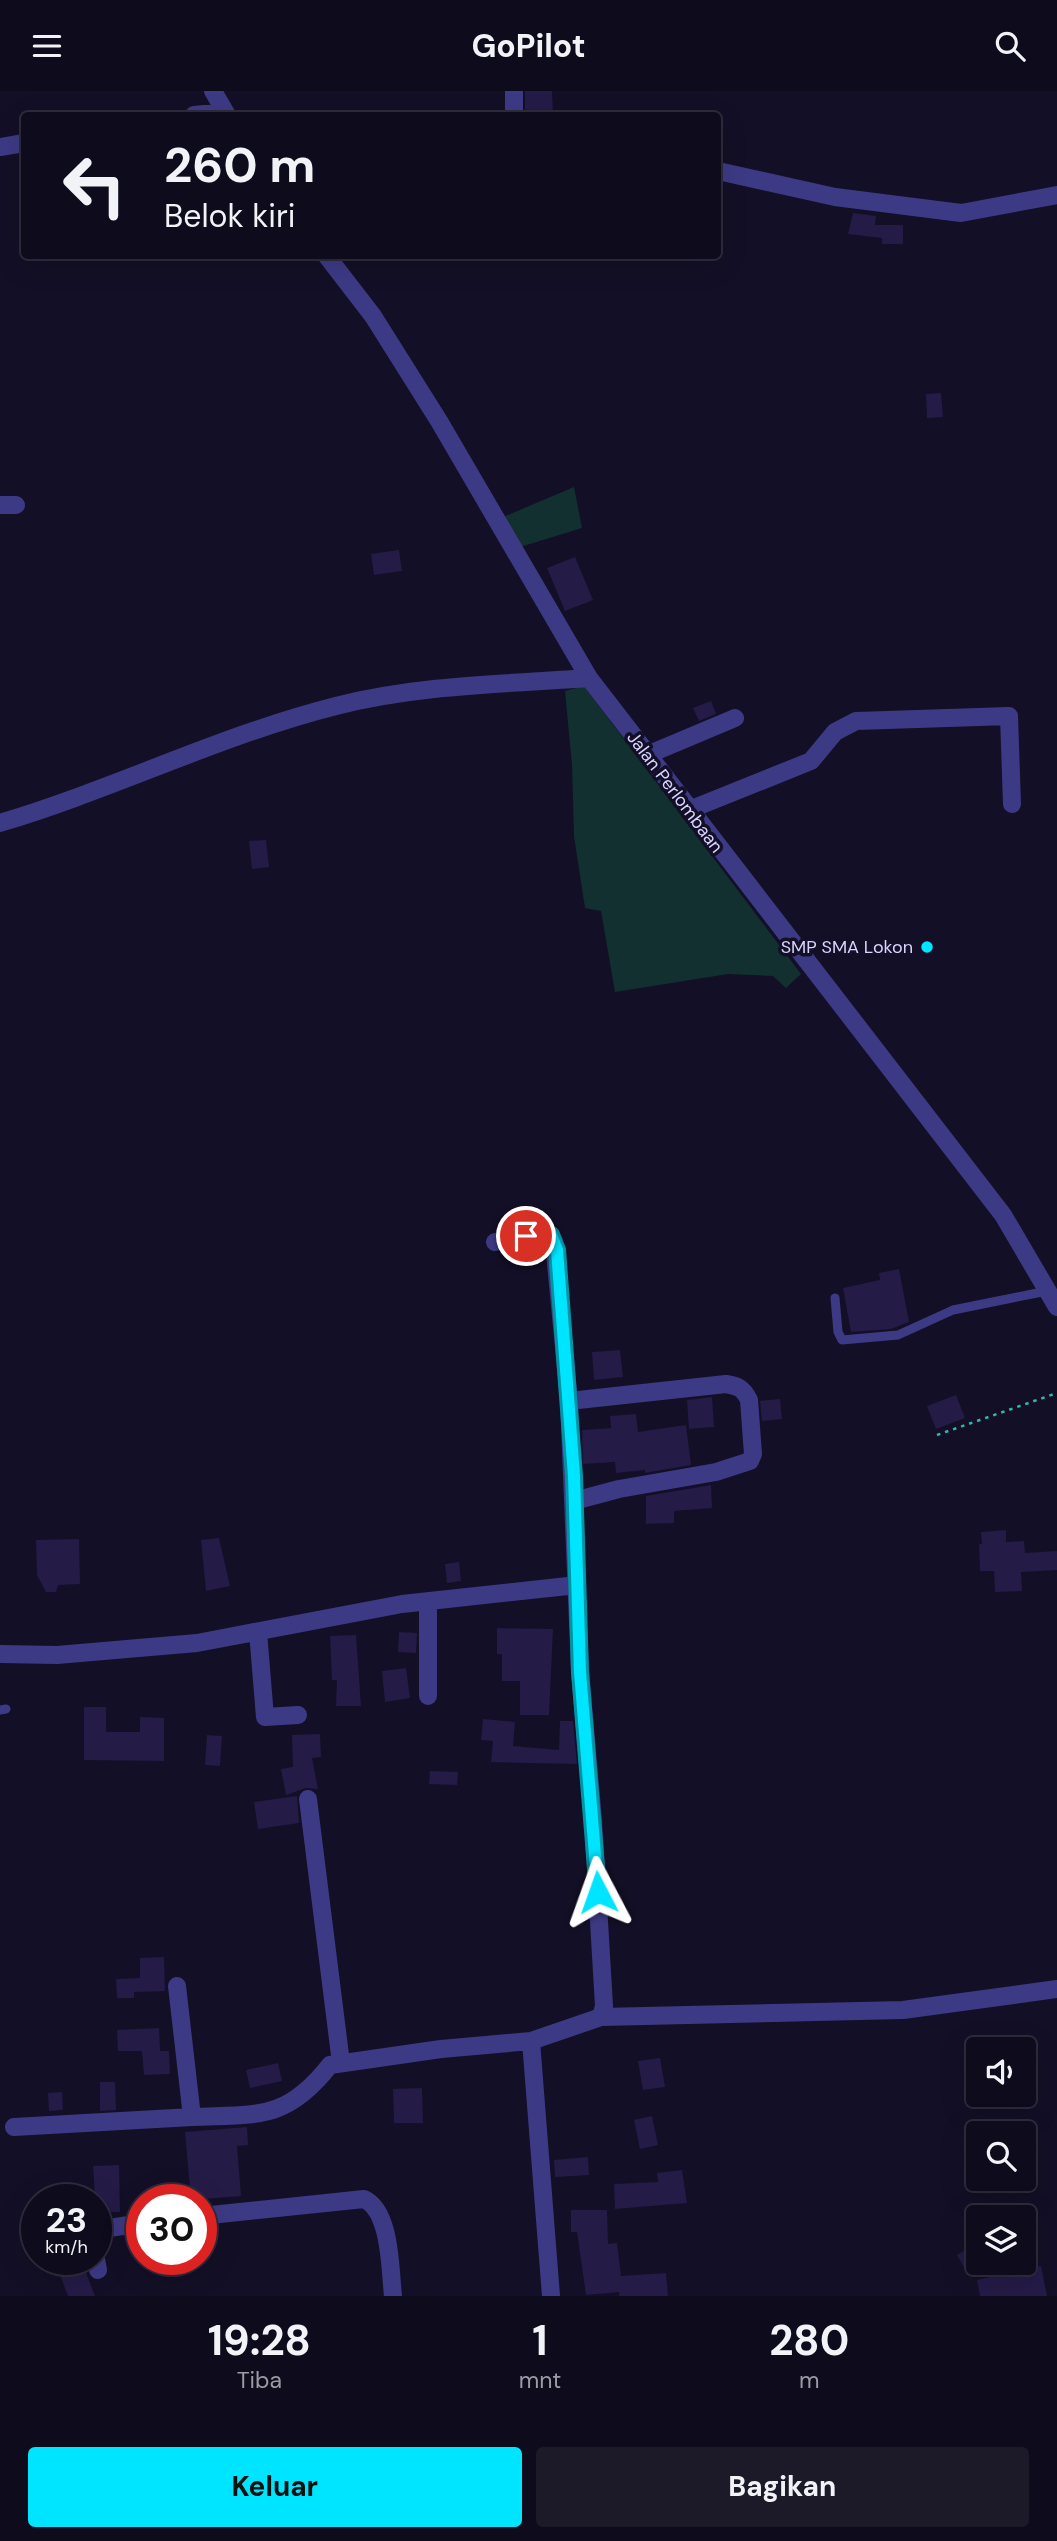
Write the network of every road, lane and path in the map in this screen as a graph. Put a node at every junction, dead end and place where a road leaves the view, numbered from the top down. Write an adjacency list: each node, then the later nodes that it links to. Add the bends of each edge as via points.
1 (213, 91): 3 (street)
2 (514, 91): 4 (street)
3 (225, 112)
4 (514, 112)
5 (21, 144): 6 (street)
6 (0, 147)
7 (721, 172): 8 (street, via 835,197 961,213)
8 (1057, 195)
9 (329, 259): 10 (street, Jalan Perlombaan, via 373,317 439,421)
10 (589, 678): 12 (street, Jalan Perlombaan); 15 (street, via 417,691 336,706)
11 (735, 718): 12 (street)
12 (647, 755): 14 (street, Jalan Perlombaan)
13 (1012, 804): 14 (street, via 1009,716 856,721 835,732 811,761)
14 (689, 810): 17 (street, Jalan Perlombaan, via 1003,1215)
15 (0, 823)
16 (495, 1242): 21 (street, via 551,1235)
17 (1047, 1291): 18 (lane, via 953,1310 898,1335 851,1341 842,1340 838,1332); 19 (street, Jalan Perlombaan)
18 (835, 1298)
19 (1057, 1307)
20 (1057, 1393): 22 (path)
21 (569, 1402): 23 (street); 23 (street, via 660,1389 738,1386 749,1399 753,1454 740,1467)
22 (937, 1435)
23 (574, 1501): 24 (street)
24 (577, 1585): 25 (street); 33 (street, via 600,1916)
25 (428, 1601): 26 (street); 28 (street)
26 (258, 1632): 27 (street, via 185,1644 57,1655); 29 (street, via 264,1717)
27 (0, 1654)
28 (428, 1696)
29 (298, 1715)
30 (308, 1799): 35 (street)
31 (177, 1986): 36 (street)
32 (1057, 1989): 33 (street, via 903,2010)
33 (601, 2017): 34 (street)
34 (531, 2041): 35 (street); 40 (street)
35 (341, 2063): 36 (street, via 330,2065 308,2092 268,2114)
36 (192, 2117): 37 (street)
37 (14, 2127)
38 (217, 2214): 39 (street, via 364,2199 372,2202 386,2236)
39 (393, 2296)
40 (551, 2296)

